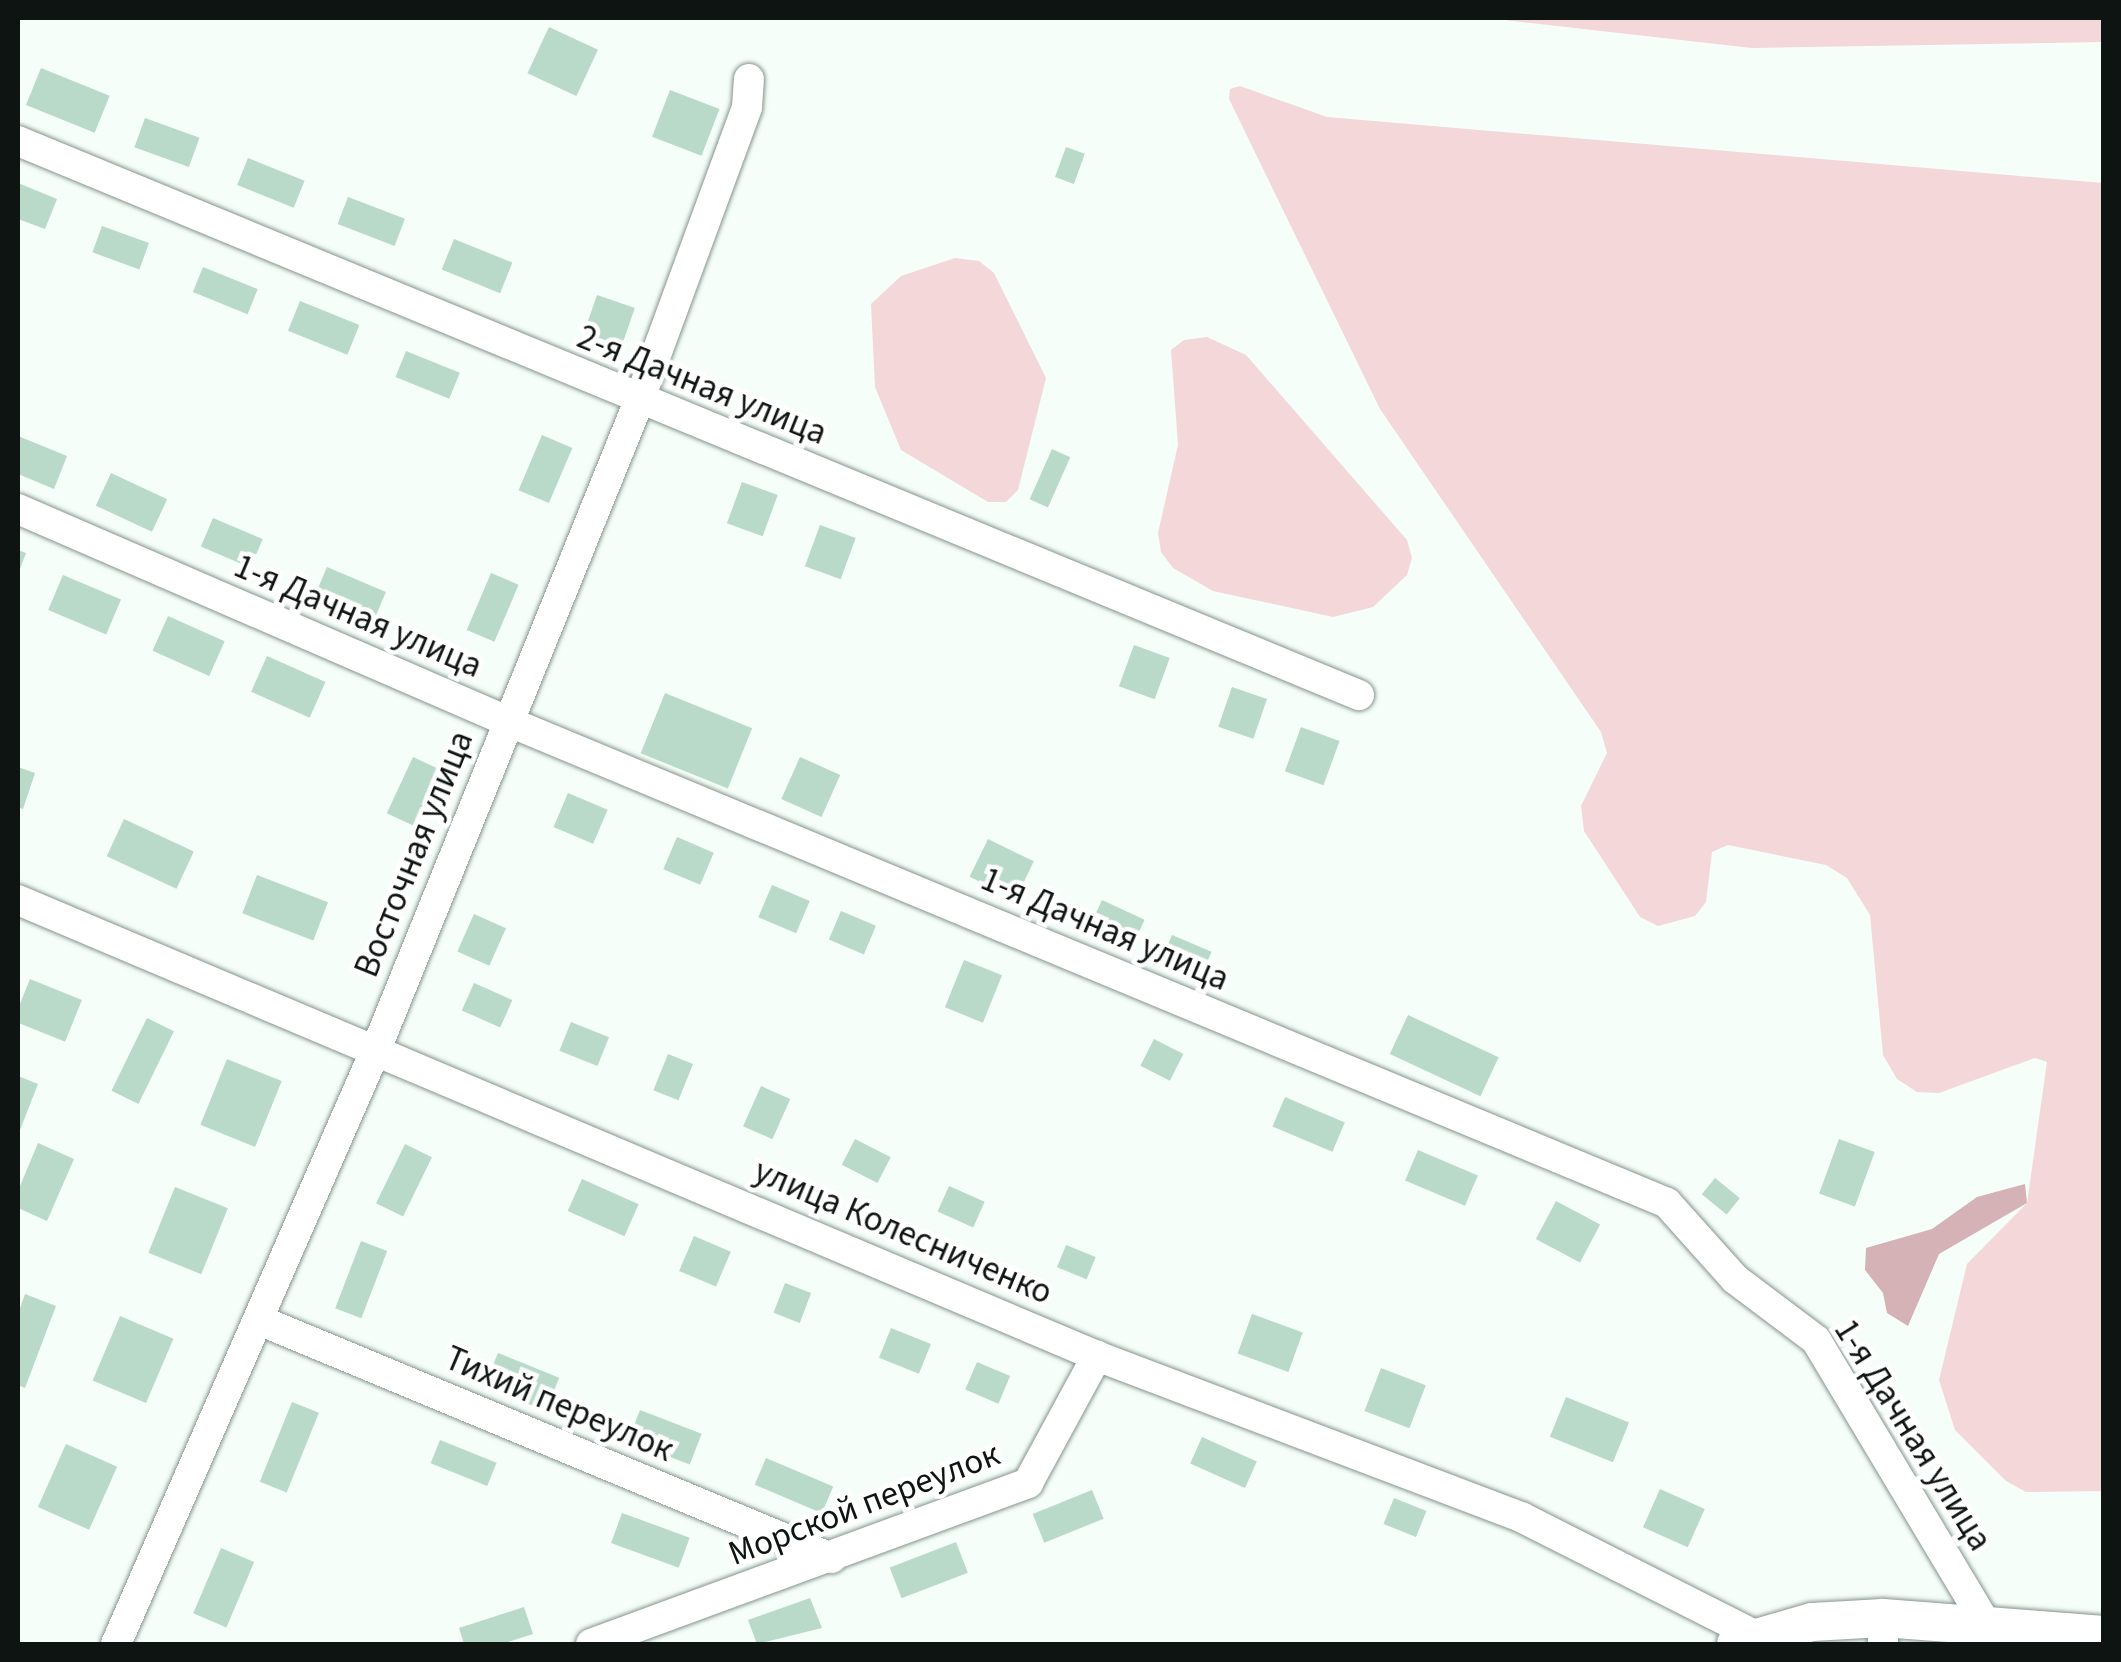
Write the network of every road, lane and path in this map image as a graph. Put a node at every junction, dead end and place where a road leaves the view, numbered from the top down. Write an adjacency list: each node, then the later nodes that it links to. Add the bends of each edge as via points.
1 (748, 78): 3 (street, Восточная улица, via 747,107)
2 (18, 141): 3 (street, 2-я Дачная улица)
3 (639, 400): 5 (street, 2-я Дачная улица); 6 (street, Восточная улица)
4 (18, 509): 6 (street, 1-я Дачная улица)
5 (1359, 695)
6 (507, 722): 8 (street, Восточная улица); 12 (street, 1-я Дачная улица, via 1667,1203 1735,1279 1816,1340)
7 (18, 900): 8 (street, улица Колесниченко)
8 (377, 1048): 9 (street, Восточная улица); 10 (street, улица Колесниченко)
9 (259, 1320): 11 (street, Тихий переулок); 16 (street, Восточная улица)
10 (1097, 1356): 11 (street, Морской переулок, via 1028,1483); 15 (street, улица Колесниченко, via 1521,1517)
11 (831, 1558): 17 (street, Морской переулок)
12 (1989, 1629): 13 (main road); 14 (main road)
13 (1883, 1631): 15 (main road, via 1812,1622)
14 (2104, 1634)
15 (1746, 1640)
16 (116, 1644)
17 (590, 1644)

